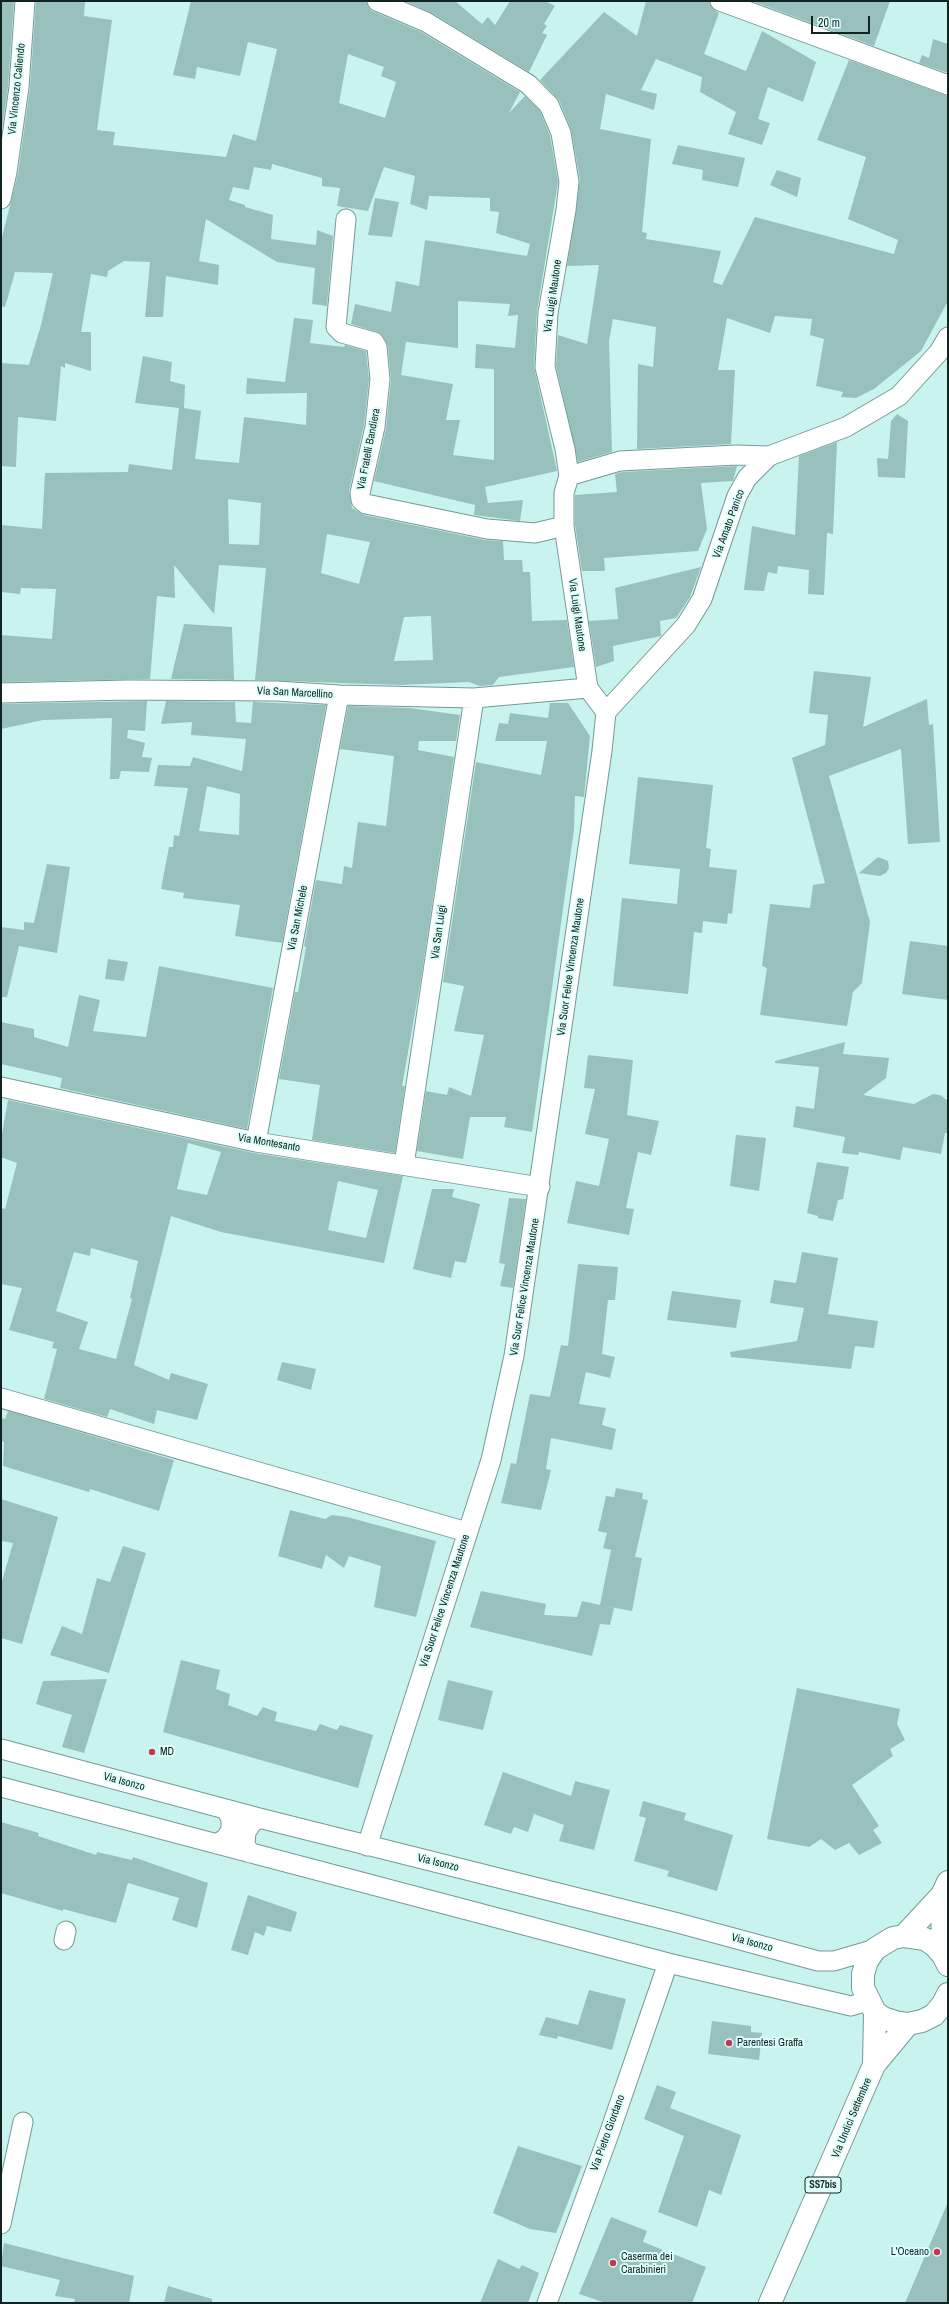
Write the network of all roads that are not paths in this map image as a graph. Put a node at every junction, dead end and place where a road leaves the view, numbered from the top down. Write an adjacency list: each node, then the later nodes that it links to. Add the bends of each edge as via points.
1 (25, 1): 5 (street, Via Vincenzo Caliendo, via 19,88)
2 (377, 1): 9 (street, Via Luigi Mautone, via 426,22 528,84 549,105 562,133 569,182 548,313 545,367)
3 (720, 1): 4 (street)
4 (948, 85)
5 (1, 199)
6 (346, 219): 10 (street, Via Fratelli Bandiera, via 336,327 342,333 374,342 377,347 380,379 375,426 360,493 361,500 366,504 487,529 535,533)
7 (948, 337): 8 (street, Via Amato Panico, via 939,352 899,396 846,427)
8 (769, 456): 9 (street, via 736,455 620,461); 15 (street, Via Amato Panico, via 747,478 737,496 702,599 686,625)
9 (569, 476): 10 (street, Via Luigi Mautone, via 564,493)
10 (564, 526): 11 (street, Via Luigi Mautone)
11 (588, 688): 14 (street, Via San Marcellino); 15 (street)
12 (1, 693): 13 (street, Via San Marcellino, via 127,690 276,691)
13 (339, 695): 14 (street, Via San Marcellino); 17 (street, Via San Michele)
14 (474, 698): 18 (street, Via San Luigi)
15 (606, 712): 19 (street, Via Suor Felice Vincenza Mautone)
16 (1, 1087): 17 (street, Via Montesanto)
17 (256, 1142): 18 (street, Via Montesanto)
18 (404, 1165): 19 (street, Via Montesanto)
19 (540, 1187): 21 (street, Via Suor Felice Vincenza Mautone, via 514,1356 491,1460)
20 (1, 1398): 21 (street)
21 (467, 1532): 27 (street, Via Suor Felice Vincenza Mautone)
22 (1, 1749): 24 (street, Via Isonzo)
23 (1, 1787): 26 (street)
24 (226, 1809): 25 (street, Via Isonzo); 26 (street, via 231,1818 231,1830 225,1839)
25 (259, 1818): 27 (street, Via Isonzo); 28 (street, via 246,1832 245,1844)
26 (216, 1844): 28 (street)
27 (367, 1846): 31 (street, Via Isonzo, via 678,1923 818,1961 834,1961)
28 (250, 1853): 33 (street)
29 (945, 1889): 30 (main road); 32 (main road)
30 (904, 1936): 31 (main road, via 884,1942); 32 (main road, via 925,1940 935,1946)
31 (875, 1949): 35 (main road, SS7bis, via 867,1960 863,1974 863,1988)
32 (947, 1962)
33 (668, 1963): 35 (street, via 850,2006); 40 (street, Via Pietro Giordano)
34 (948, 1994): 36 (main road, via 934,2014 922,2021)
35 (871, 2006): 36 (main road, via 883,2018); 37 (main road, SS7bis)
36 (908, 2024): 37 (main road, SS7bis)
37 (874, 2065): 41 (main road, Via Undici Settembre / SS7bis)
38 (23, 2122): 39 (street)
39 (1, 2224)
40 (547, 2303)
41 (770, 2303)

